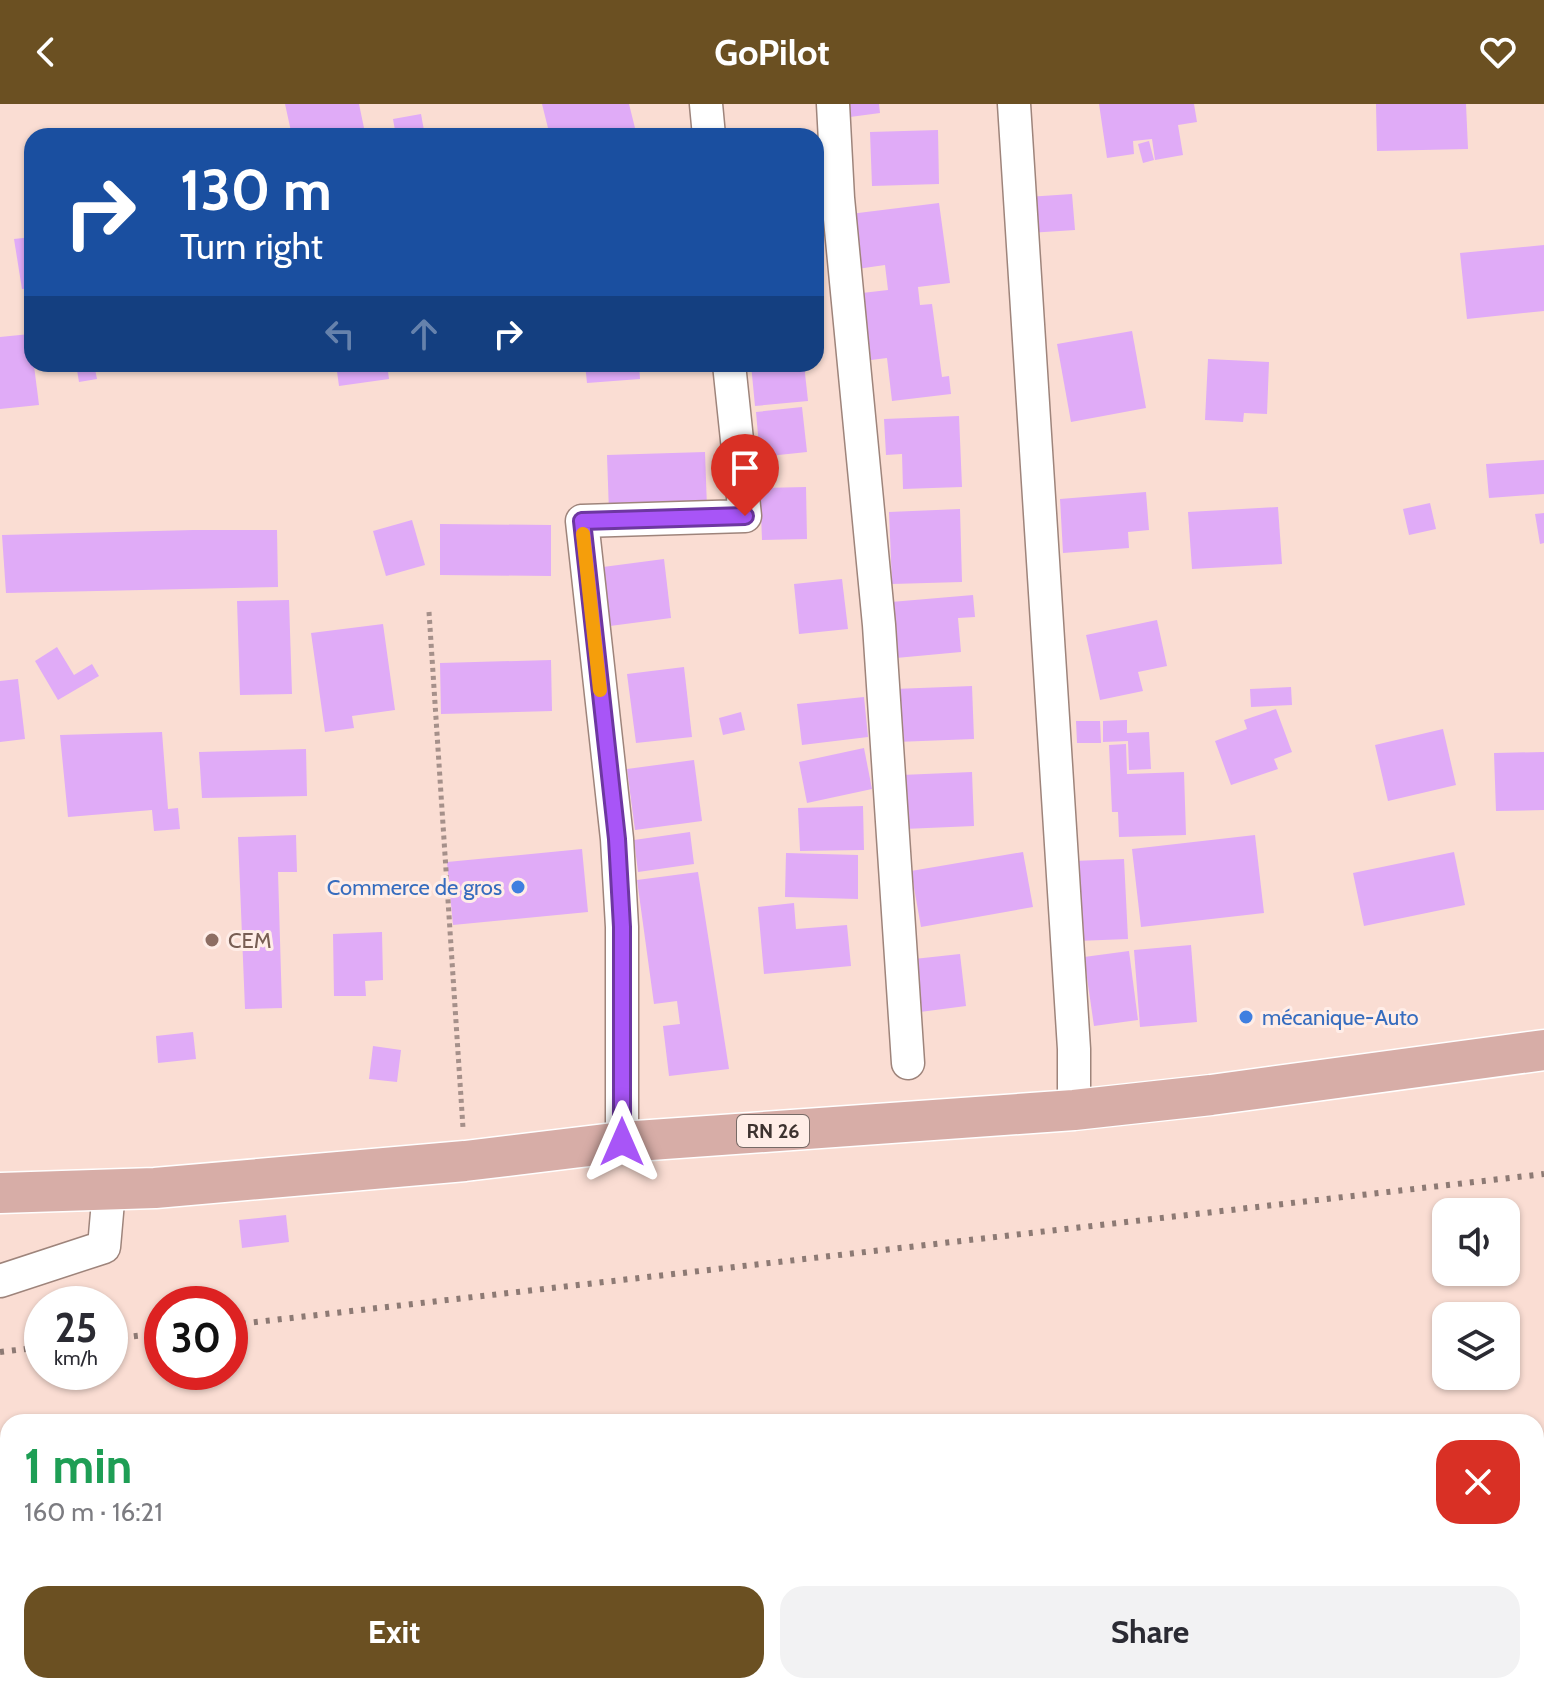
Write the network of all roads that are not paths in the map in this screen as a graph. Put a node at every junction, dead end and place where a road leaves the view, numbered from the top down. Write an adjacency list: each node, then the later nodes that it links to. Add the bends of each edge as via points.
1 (706, 104): 4 (street)
2 (833, 104): 7 (street, via 879,625)
3 (1014, 104): 8 (street)
4 (708, 128)
5 (730, 372): 9 (street, via 745,516 582,521 617,839)
6 (1544, 1050): 8 (main road, RN 26)
7 (908, 1063)
8 (1074, 1110): 9 (main road, RN 26)
9 (622, 1142): 10 (main road, RN 26, via 465,1161)
10 (109, 1190): 11 (main road, RN 26); 12 (street, via 104,1247)
11 (0, 1193)
12 (0, 1281)

